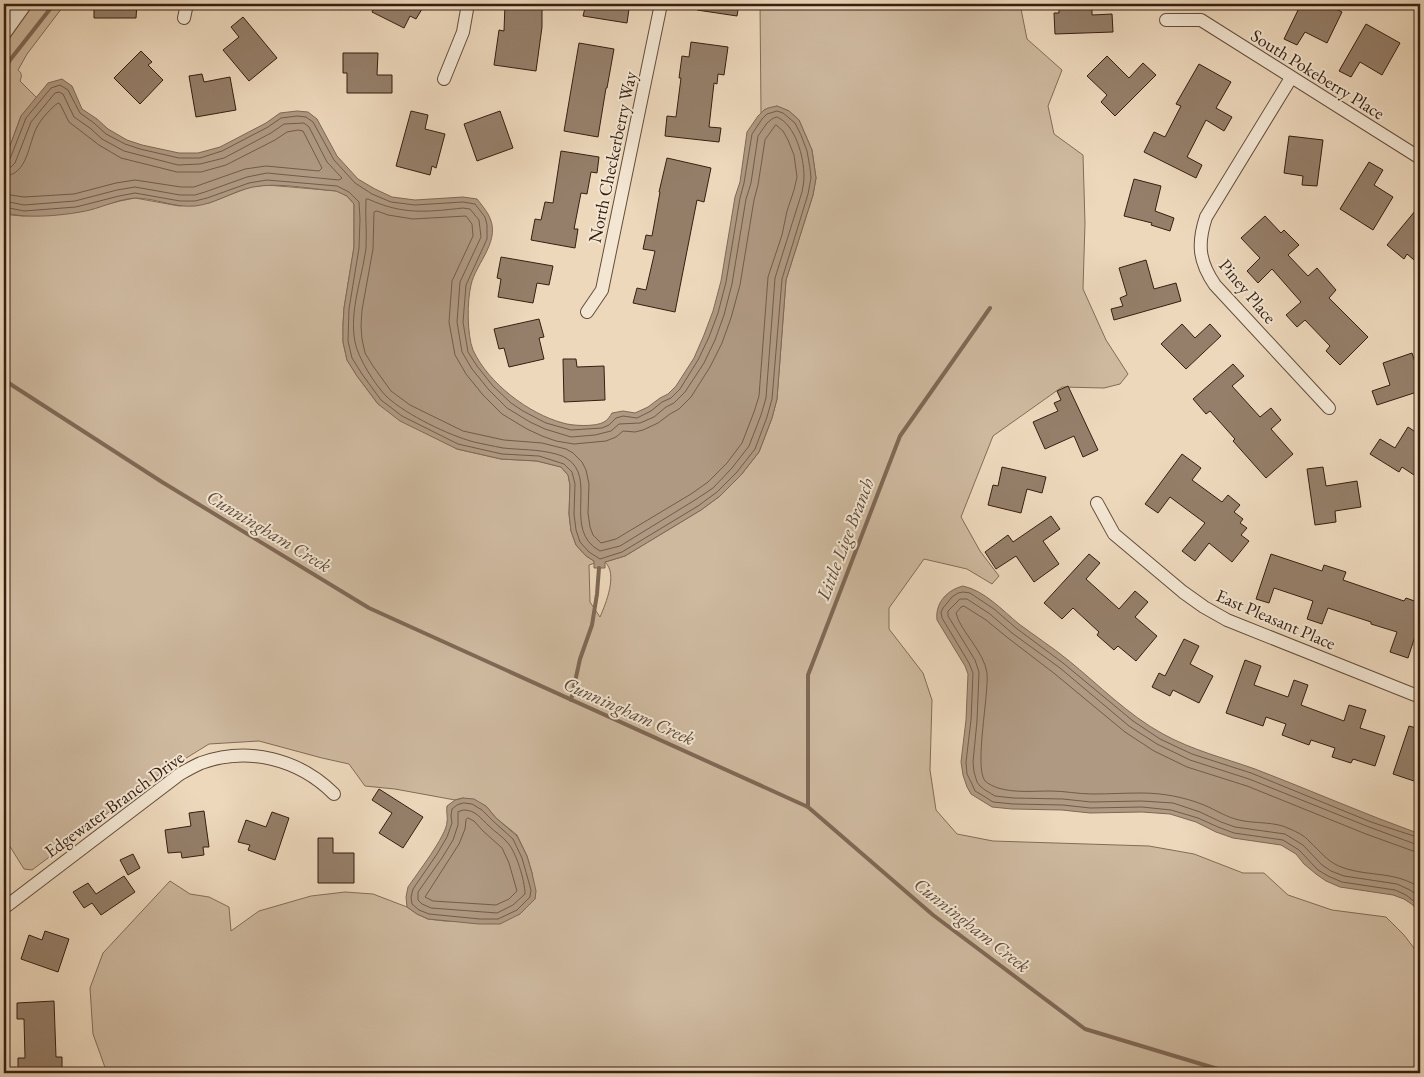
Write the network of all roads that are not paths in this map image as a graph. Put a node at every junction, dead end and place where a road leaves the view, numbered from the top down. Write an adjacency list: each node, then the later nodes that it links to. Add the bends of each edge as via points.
1 (24, 4): 7 (street)
2 (187, 4): 5 (street)
3 (468, 4): 9 (street, via 463,32)
4 (661, 4): 11 (street, North Checkerberry Way, via 602,290)
5 (184, 18)
6 (1166, 20): 8 (street, South Pokeberry Place, via 1200,20)
7 (4, 32)
8 (1292, 78): 10 (street, South Pokeberry Place); 12 (street, Piney Place, via 1206,217 1200,246 1207,273 1215,285)
9 (444, 79)
10 (1420, 158)
11 (587, 312)
12 (1329, 408)
13 (1097, 503): 14 (street, East Pleasant Place, via 1114,534 1204,607 1227,620)
14 (1420, 697)
15 (334, 794): 16 (street, Edgewater Branch Drive, via 306,771 268,757 222,757 200,763 180,774)
16 (4, 908)

